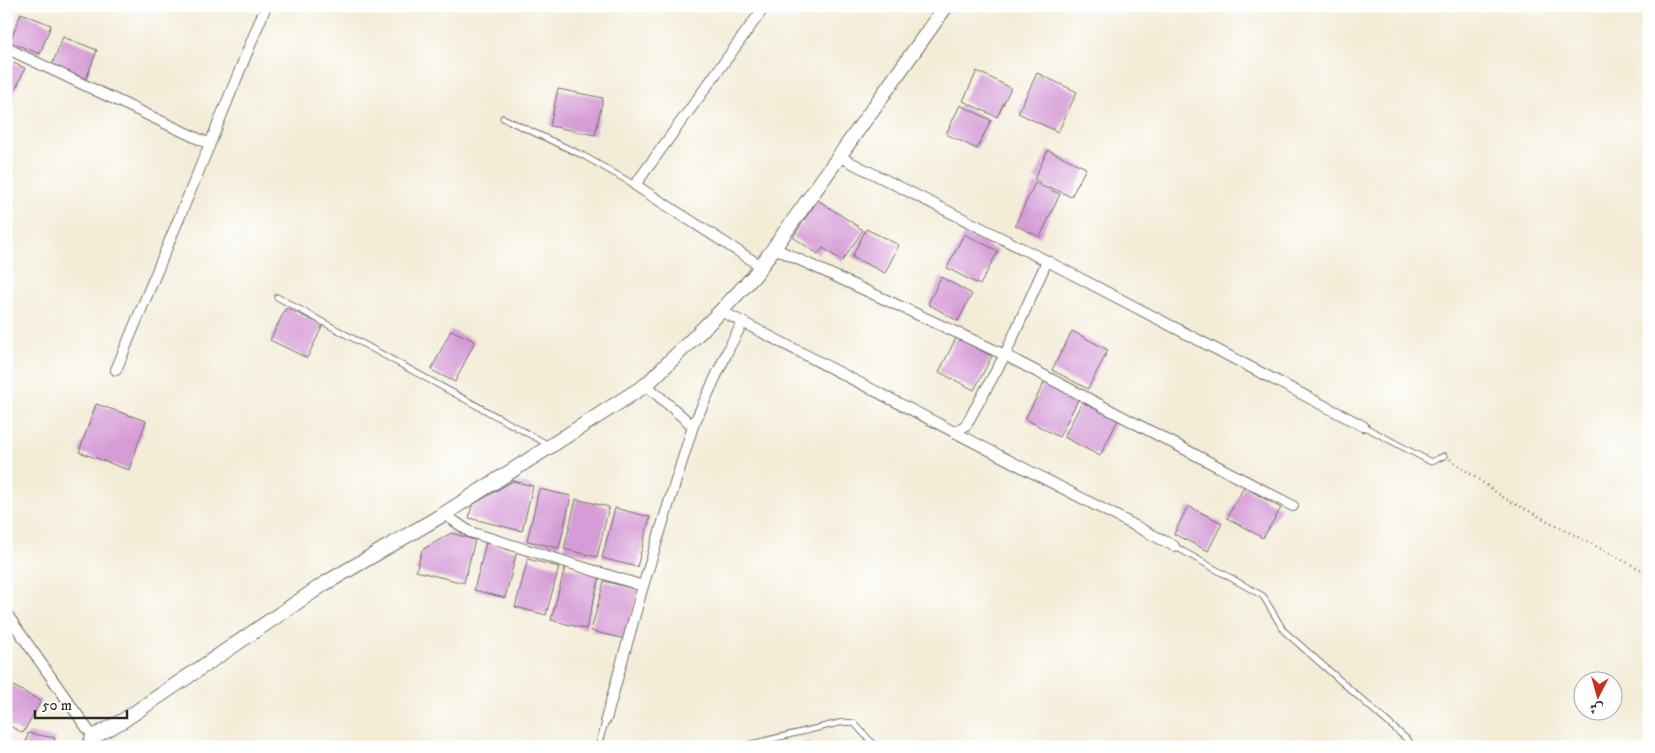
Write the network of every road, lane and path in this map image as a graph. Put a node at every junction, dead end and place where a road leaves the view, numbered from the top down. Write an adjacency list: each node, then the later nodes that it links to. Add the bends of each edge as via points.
1 (266, 6): 6 (street)
2 (765, 6): 8 (street)
3 (946, 6): 7 (main road)
4 (6, 48): 6 (street)
5 (503, 118): 8 (lane, via 584,156)
6 (208, 146): 16 (street)
7 (838, 156): 9 (main road); 10 (street)
8 (635, 185): 11 (street)
9 (774, 248): 11 (main road); 15 (street)
10 (1047, 261): 15 (street); 19 (street)
11 (761, 266): 13 (main road)
12 (277, 297): 21 (lane)
13 (721, 311): 14 (street); 17 (main road)
14 (743, 322): 18 (street); 20 (street)
15 (1005, 355): 20 (street, via 966,424); 23 (street)
16 (116, 370)
17 (646, 385): 18 (street); 21 (main road)
18 (693, 426): 27 (street)
19 (1363, 426): 22 (lane, via 1431,462)
20 (955, 432): 25 (street)
21 (550, 445): 24 (main road)
22 (1444, 456): 26 (path, via 1504,498)
23 (1293, 506)
24 (444, 514): 27 (street, via 470,532); 30 (main road, via 324,584)
25 (1174, 546): 36 (lane, via 1263,596 1284,631)
26 (1649, 574)
27 (643, 586): 29 (street)
28 (6, 614): 30 (street)
29 (606, 719): 31 (lane)
30 (91, 742)
31 (598, 747)
32 (738, 747): 35 (lane, via 843,722 854,724)
33 (800, 747): 34 (lane, via 809,744)
34 (812, 747)
35 (876, 747)
36 (1414, 747)

